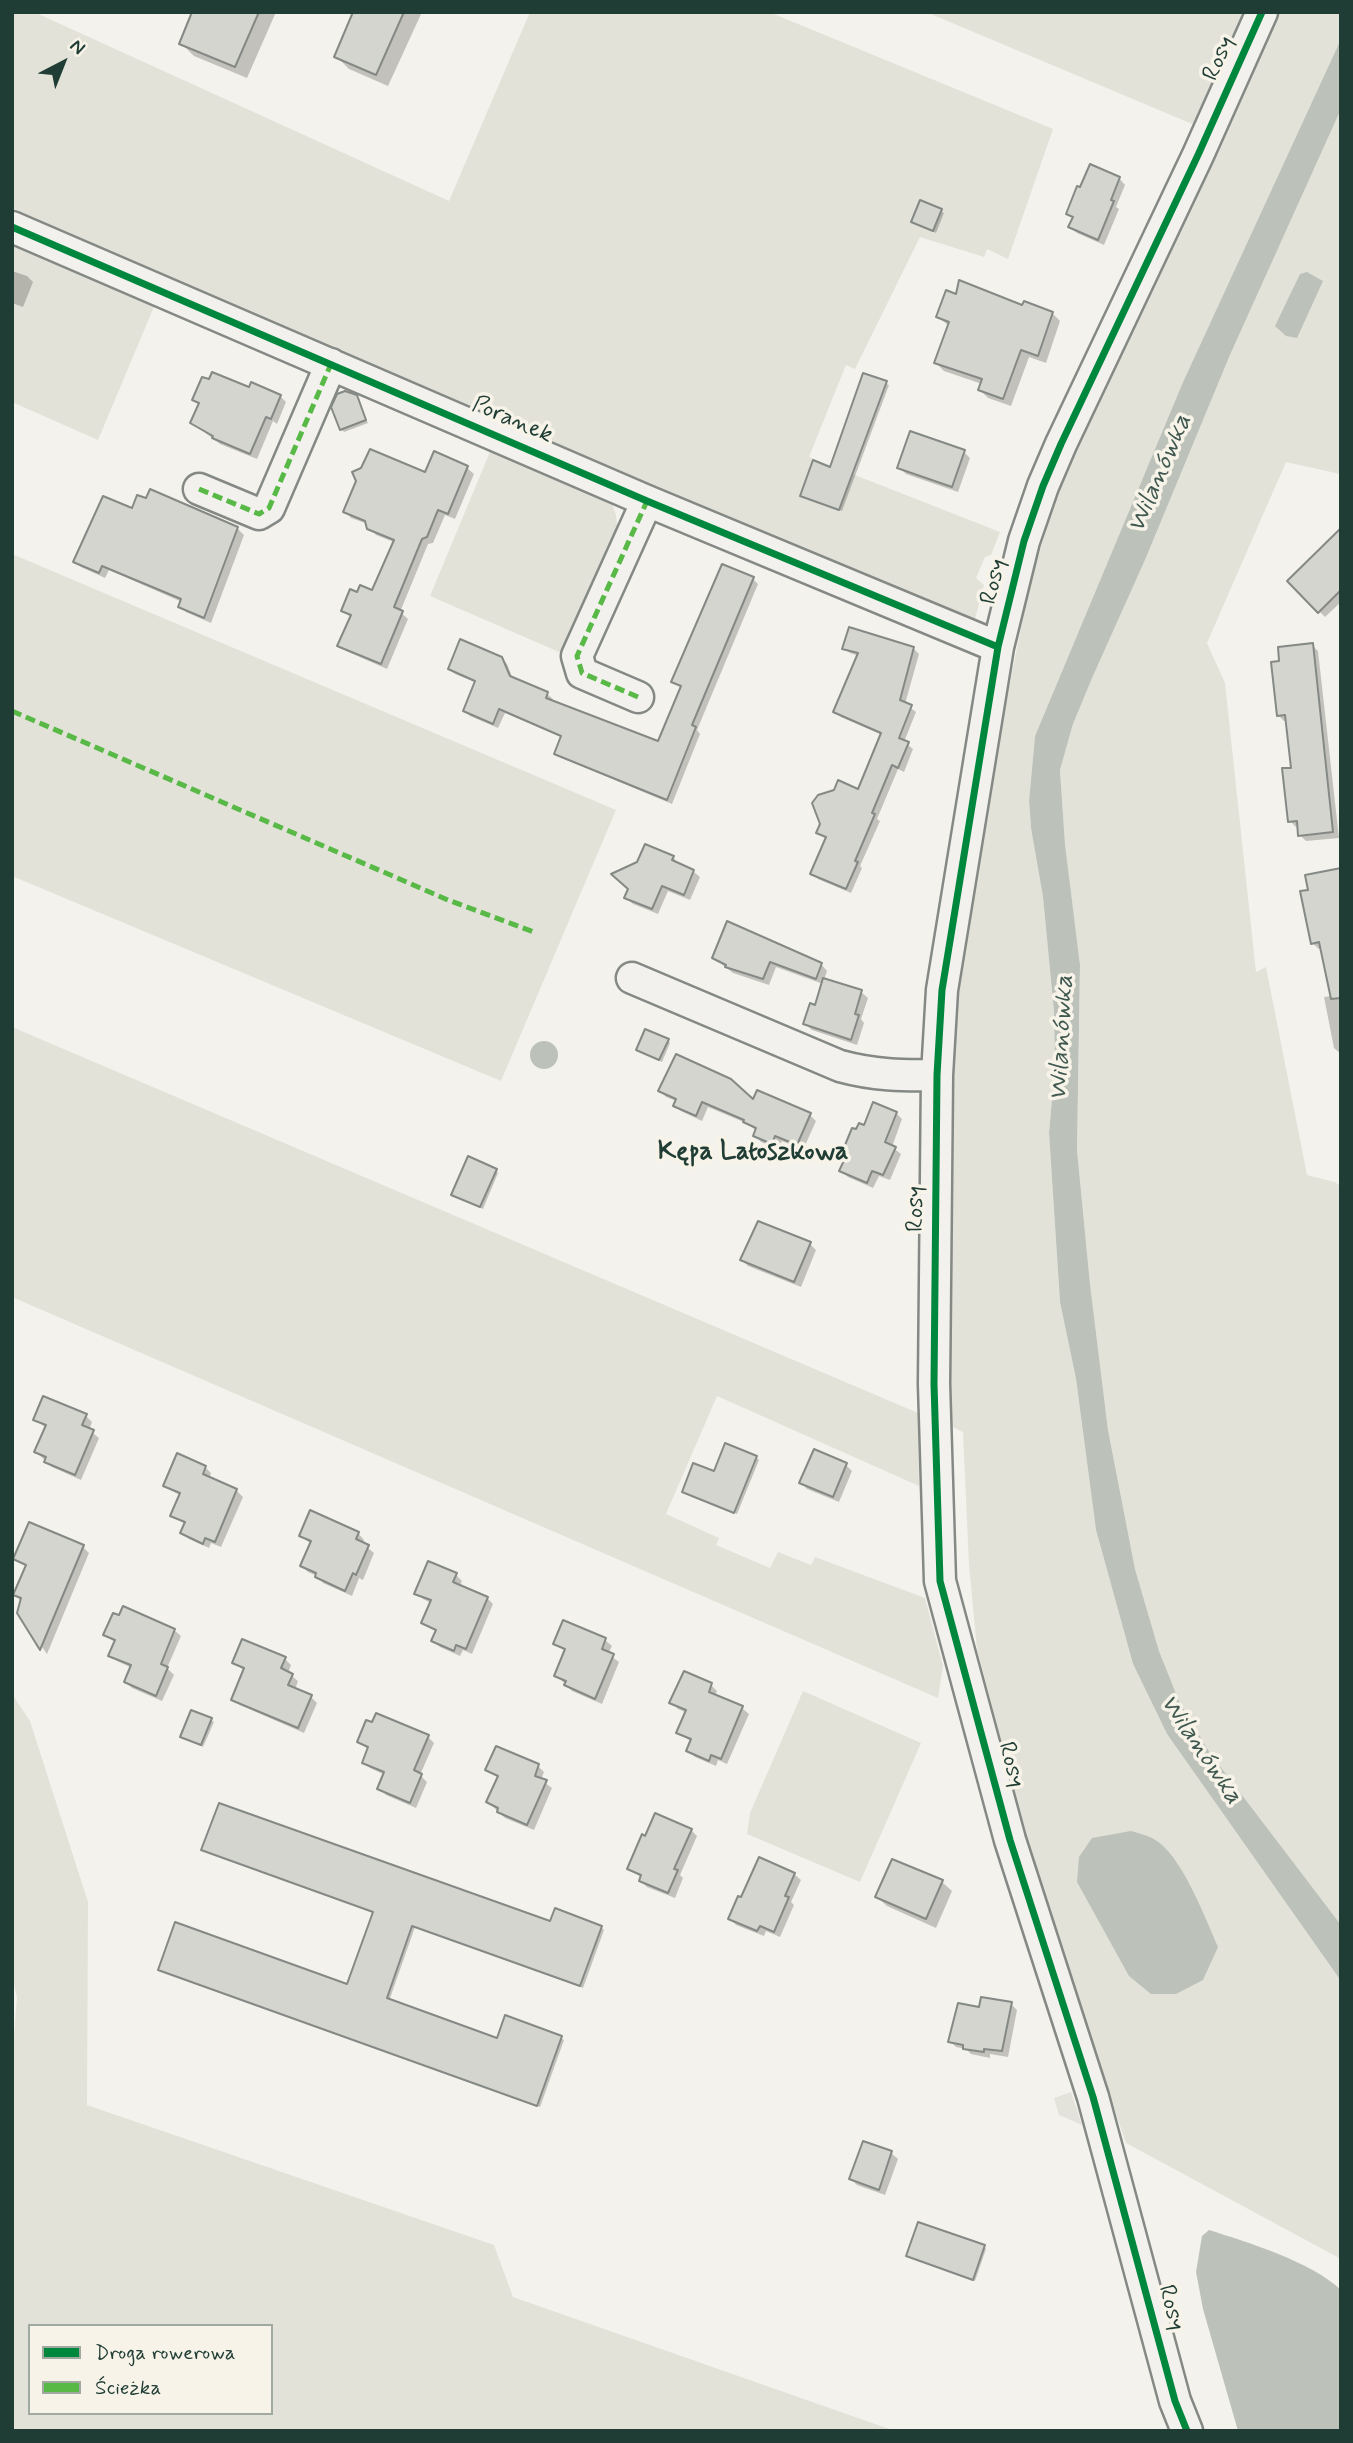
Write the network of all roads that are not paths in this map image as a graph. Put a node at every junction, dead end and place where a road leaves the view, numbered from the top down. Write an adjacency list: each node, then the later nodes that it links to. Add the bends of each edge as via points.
1 (1262, 12): 6 (street, Rosy, via 1043,486)
2 (12, 227): 3 (street, Poranek)
3 (331, 364): 4 (street, via 269,508 259,514); 5 (street, Poranek)
4 (199, 489)
5 (647, 501): 6 (street, Poranek); 7 (street, via 577,656 582,673)
6 (998, 647): 9 (street, Rosy, via 942,990)
7 (638, 697)
8 (632, 978): 9 (street, via 840,1066 895,1076)
9 (937, 1075): 10 (street, Rosy, via 934,1384 940,1581 1010,1840 1093,2097)
10 (1187, 2431)

